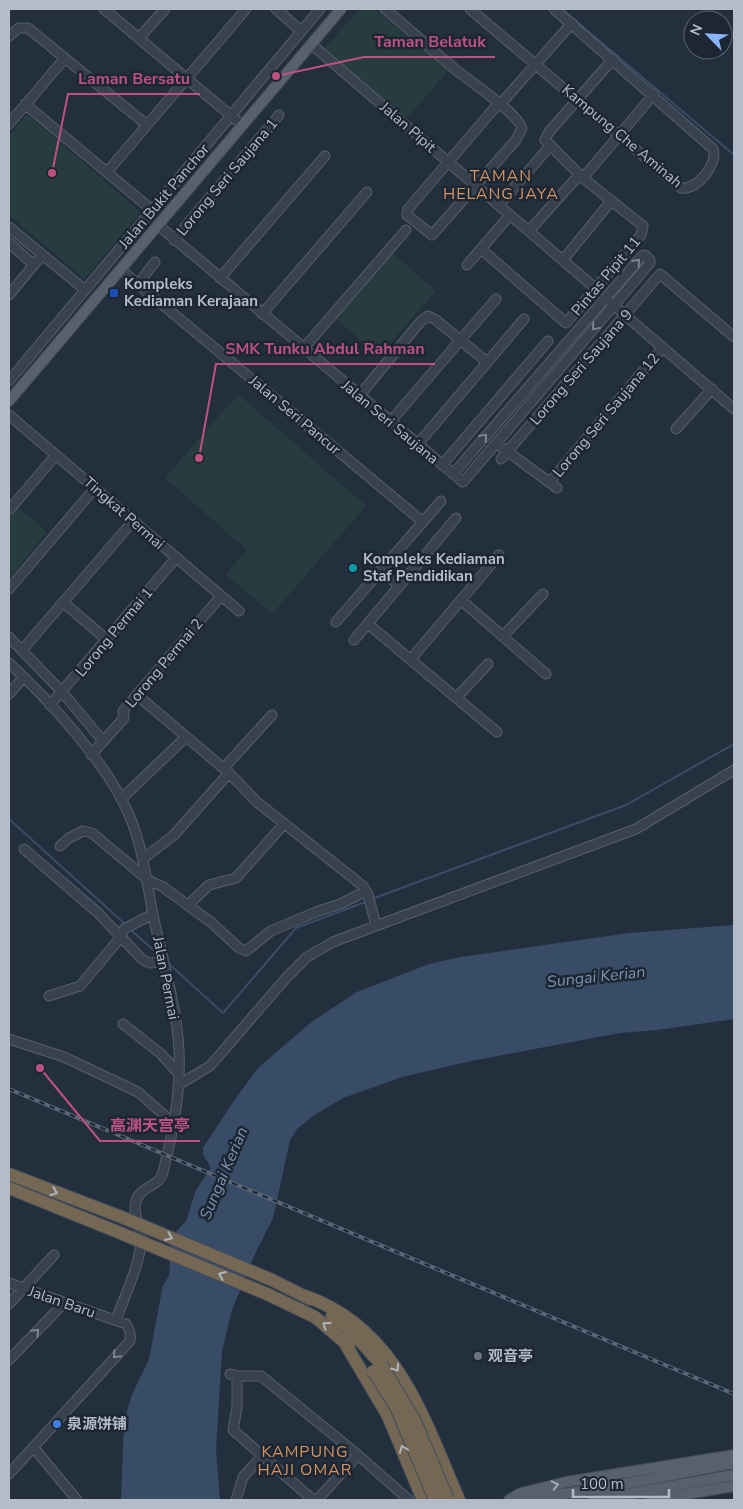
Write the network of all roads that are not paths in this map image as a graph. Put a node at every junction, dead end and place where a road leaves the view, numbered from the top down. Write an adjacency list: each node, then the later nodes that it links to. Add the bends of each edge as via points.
1 (104, 9): 13 (street)
2 (165, 9): 13 (street)
3 (246, 9): 18 (street)
4 (276, 9): 11 (street)
5 (320, 9): 11 (street)
6 (340, 9): 14 (main road, Jalan Bukit Panchor)
7 (385, 9): 22 (street)
8 (470, 9): 17 (street, Kampung Che Aminah)
9 (554, 9): 10 (street, Kampung Che Aminah)
10 (572, 23): 16 (street, Kampung Che Aminah); 17 (street)
11 (301, 32): 24 (street)
12 (9, 36): 15 (street, via 19,28 28,28)
13 (139, 38): 18 (street)
14 (311, 44): 27 (main road, Jalan Bukit Panchor); 31 (street, Jalan Pipit)
15 (65, 58): 21 (street); 26 (street)
16 (613, 59): 19 (street, Kampung Che Aminah); 20 (street)
17 (536, 64): 20 (street, Kampung Che Aminah); 22 (street)
18 (186, 78): 24 (street); 26 (street)
19 (654, 94): 28 (street); 28 (street, Kampung Che Aminah, via 713,149 714,160 704,176 692,187 681,188)
20 (578, 100): 28 (street, Kampung Che Aminah); 29 (street, via 546,136)
21 (26, 104): 25 (street); 32 (street)
22 (498, 104): 31 (street); 34 (street, via 522,128 516,140)
23 (279, 115): 44 (street, Lorong Seri Saujana 1)
24 (231, 116): 27 (street); 38 (street)
25 (9, 124)
26 (147, 124): 32 (street)
27 (242, 126): 40 (main road, Jalan Bukit Panchor)
28 (619, 136): 33 (street)
29 (550, 146): 33 (street); 37 (street)
30 (325, 156): 53 (street)
31 (448, 161): 34 (street, Jalan Pipit); 34 (street, via 408,209 407,215 430,234 435,234)
32 (107, 172): 38 (street)
33 (582, 176): 36 (street); 43 (street)
34 (476, 186): 37 (street, Jalan Pipit)
35 (367, 192): 61 (street)
36 (611, 201): 48 (street); 55 (street, Pintas Pipit 11, via 644,229)
37 (499, 205): 39 (street, Jalan Pipit)
38 (152, 210): 56 (street)
39 (510, 215): 43 (street, Jalan Pipit); 46 (street)
40 (158, 225): 44 (street, Jalan Seri Saujana); 52 (main road, Jalan Bukit Panchor)
41 (9, 227): 47 (street)
42 (406, 230): 68 (street)
43 (529, 231): 48 (street, Jalan Pipit)
44 (174, 240): 53 (street, Jalan Seri Saujana)
45 (9, 243): 50 (street)
46 (481, 249): 51 (street); 55 (street, Pintas Pipit 11, via 566,323)
47 (42, 255): 50 (street); 56 (street)
48 (563, 260): 55 (street, Jalan Pipit)
49 (155, 262): 54 (street)
50 (34, 265): 57 (street)
51 (467, 265)
52 (121, 270): 54 (street, Jalan Seri Pancur); 73 (main road, Jalan Bukit Panchor)
53 (220, 278): 61 (street, Jalan Seri Saujana)
54 (138, 284): 90 (street, Jalan Seri Pancur)
55 (595, 288)
56 (84, 290): 70 (street)
57 (9, 295)
58 (605, 298): 60 (street); 60 (street, one-way to 60, via 645,255 651,261); 84 (street, one-way to 58)
59 (496, 299): 65 (street)
60 (614, 306): 62 (street); 78 (street, one-way to 78)
61 (262, 314): 68 (street, Jalan Seri Saujana)
62 (625, 315): 64 (street, Lorong Seri Saujana 9, via 660,274); 67 (street); 80 (street, Lorong Seri Saujana 9)
63 (524, 319): 69 (street)
64 (734, 337)
65 (461, 340): 69 (street); 72 (street, via 428,316); 76 (street)
66 (548, 341): 83 (street)
67 (662, 347): 71 (street); 80 (street, Lorong Seri Saujana 12, via 553,485)
68 (303, 349): 72 (street, Jalan Seri Saujana)
69 (487, 362): 79 (street)
70 (9, 381)
71 (712, 389): 74 (street); 77 (street)
72 (359, 396): 76 (street, Jalan Seri Saujana)
73 (9, 401)
74 (734, 409)
75 (9, 415): 81 (street, Tingkat Permai)
76 (390, 422): 79 (street, Jalan Seri Saujana)
77 (676, 429)
78 (496, 443): 80 (street); 84 (street, Jalan Seri Saujana, via 463,482)
79 (417, 445): 83 (street, Jalan Seri Saujana)
80 (509, 451): 82 (street, Lorong Seri Saujana 9)
81 (56, 455): 85 (street, Tingkat Permai); 87 (street)
82 (501, 459)
83 (442, 465): 84 (street, Jalan Seri Saujana)
84 (452, 474)
85 (95, 488): 89 (street, Tingkat Permai); 95 (street)
86 (441, 501): 90 (street)
87 (9, 510)
88 (456, 518): 94 (street)
89 (134, 521): 92 (street, Tingkat Permai); 99 (street)
90 (423, 522): 93 (street)
91 (499, 555): 98 (street)
92 (176, 558): 97 (street, Tingkat Permai); 105 (street, Lorong Permai 1)
93 (381, 570): 94 (street); 101 (street)
94 (399, 586): 102 (street)
95 (9, 589)
96 (543, 594): 103 (street)
97 (221, 596): 100 (street, Tingkat Permai); 115 (street, Lorong Permai 2)
98 (461, 600): 103 (street); 108 (street)
99 (63, 602): 105 (street); 107 (street)
100 (239, 611)
101 (336, 622)
102 (368, 624): 106 (street); 108 (street)
103 (503, 636): 111 (street)
104 (9, 637): 107 (street)
105 (107, 640): 114 (street, Lorong Permai 1)
106 (354, 640)
107 (23, 649): 114 (street)
108 (411, 659): 116 (street)
109 (9, 663): 112 (street, Jalan Permai)
110 (488, 664): 116 (street)
111 (546, 674)
112 (24, 677): 113 (street); 117 (street, Jalan Permai)
113 (10, 691)
114 (62, 692): 117 (street, Lorong Permai 1); 121 (street)
115 (136, 695): 120 (street); 121 (street, Lorong Permai 2, via 123,711 124,718)
116 (457, 697): 119 (street)
117 (50, 705): 122 (street, Jalan Permai)
118 (272, 715): 124 (street)
119 (497, 732)
120 (186, 737): 124 (street); 125 (street)
121 (103, 741): 122 (street, Lorong Permai 2)
122 (91, 755): 125 (street, Jalan Permai)
123 (734, 770): 134 (street, via 636,828)
124 (227, 771): 126 (street); 129 (street, via 174,835)
125 (121, 799): 129 (street, Jalan Permai)
126 (284, 824): 131 (street); 132 (street, via 236,878 209,885)
127 (60, 846): 130 (street, via 83,831 92,833)
128 (24, 849): 135 (street, via 97,912)
129 (144, 858): 130 (street, Jalan Permai)
130 (148, 880): 132 (street); 133 (street, Jalan Permai)
131 (367, 893): 132 (street, via 271,932 246,951); 134 (street)
132 (188, 905)
133 (153, 914): 135 (street); 136 (street, Jalan Permai)
134 (375, 921): 141 (street, via 307,957 210,1066)
135 (125, 930): 136 (street, via 142,959 149,963); 137 (street, via 80,986)
136 (163, 962): 140 (street, Jalan Permai, via 177,1030)
137 (49, 996)
138 (123, 1024): 140 (street, via 161,1054)
139 (9, 1039): 142 (street, via 64,1057 138,1092)
140 (179, 1074): 141 (street, Jalan Permai)
141 (178, 1085): 142 (street, Jalan Permai)
142 (173, 1123): 151 (street, Jalan Permai, via 161,1179 144,1190 136,1203 140,1249)
143 (9, 1174): 148 (highway, one-way to 148, bridge, via 124,1218)
144 (9, 1188): 152 (highway, one-way to 144, bridge, via 314,1317 267,1294)
145 (54, 1256): 147 (street)
146 (9, 1283): 147 (street, Jalan Baru)
147 (23, 1288): 149 (street, Jalan Baru); 150 (street)
148 (305, 1296): 154 (highway, via 345,1326); 164 (highway, one-way to 164, via 323,1302 351,1320 387,1356 415,1397)
149 (64, 1303): 151 (street, Jalan Baru); 153 (street, one-way to 149)
150 (9, 1304)
151 (116, 1320): 155 (street, one-way to 155, via 130,1329 130,1341)
152 (343, 1340): 154 (highway); 165 (highway, one-way to 152, via 388,1416)
153 (9, 1360)
154 (377, 1368): 164 (highway, bridge, via 415,1421); 169 (highway, bridge)
155 (34, 1448): 160 (street); 166 (street)
156 (358, 1455): 158 (street, via 261,1376 233,1375 238,1407 233,1430); 165 (street); 168 (street)
157 (734, 1455): 171 (main road, one-way to 157, via 521,1493 566,1482)
158 (262, 1456): 167 (street, via 243,1477); 168 (street)
159 (734, 1463): 163 (main road)
160 (9, 1474)
161 (734, 1474): 163 (main road)
162 (734, 1486): 174 (main road)
163 (639, 1487): 172 (main road); 173 (main road)
164 (454, 1494): 165 (highway, via 437,1499); 170 (highway)
165 (417, 1498)
166 (77, 1500)
167 (236, 1500)
168 (315, 1500)
169 (435, 1500)
170 (469, 1500)
171 (509, 1500)
172 (520, 1500)
173 (594, 1500)
174 (652, 1500)

